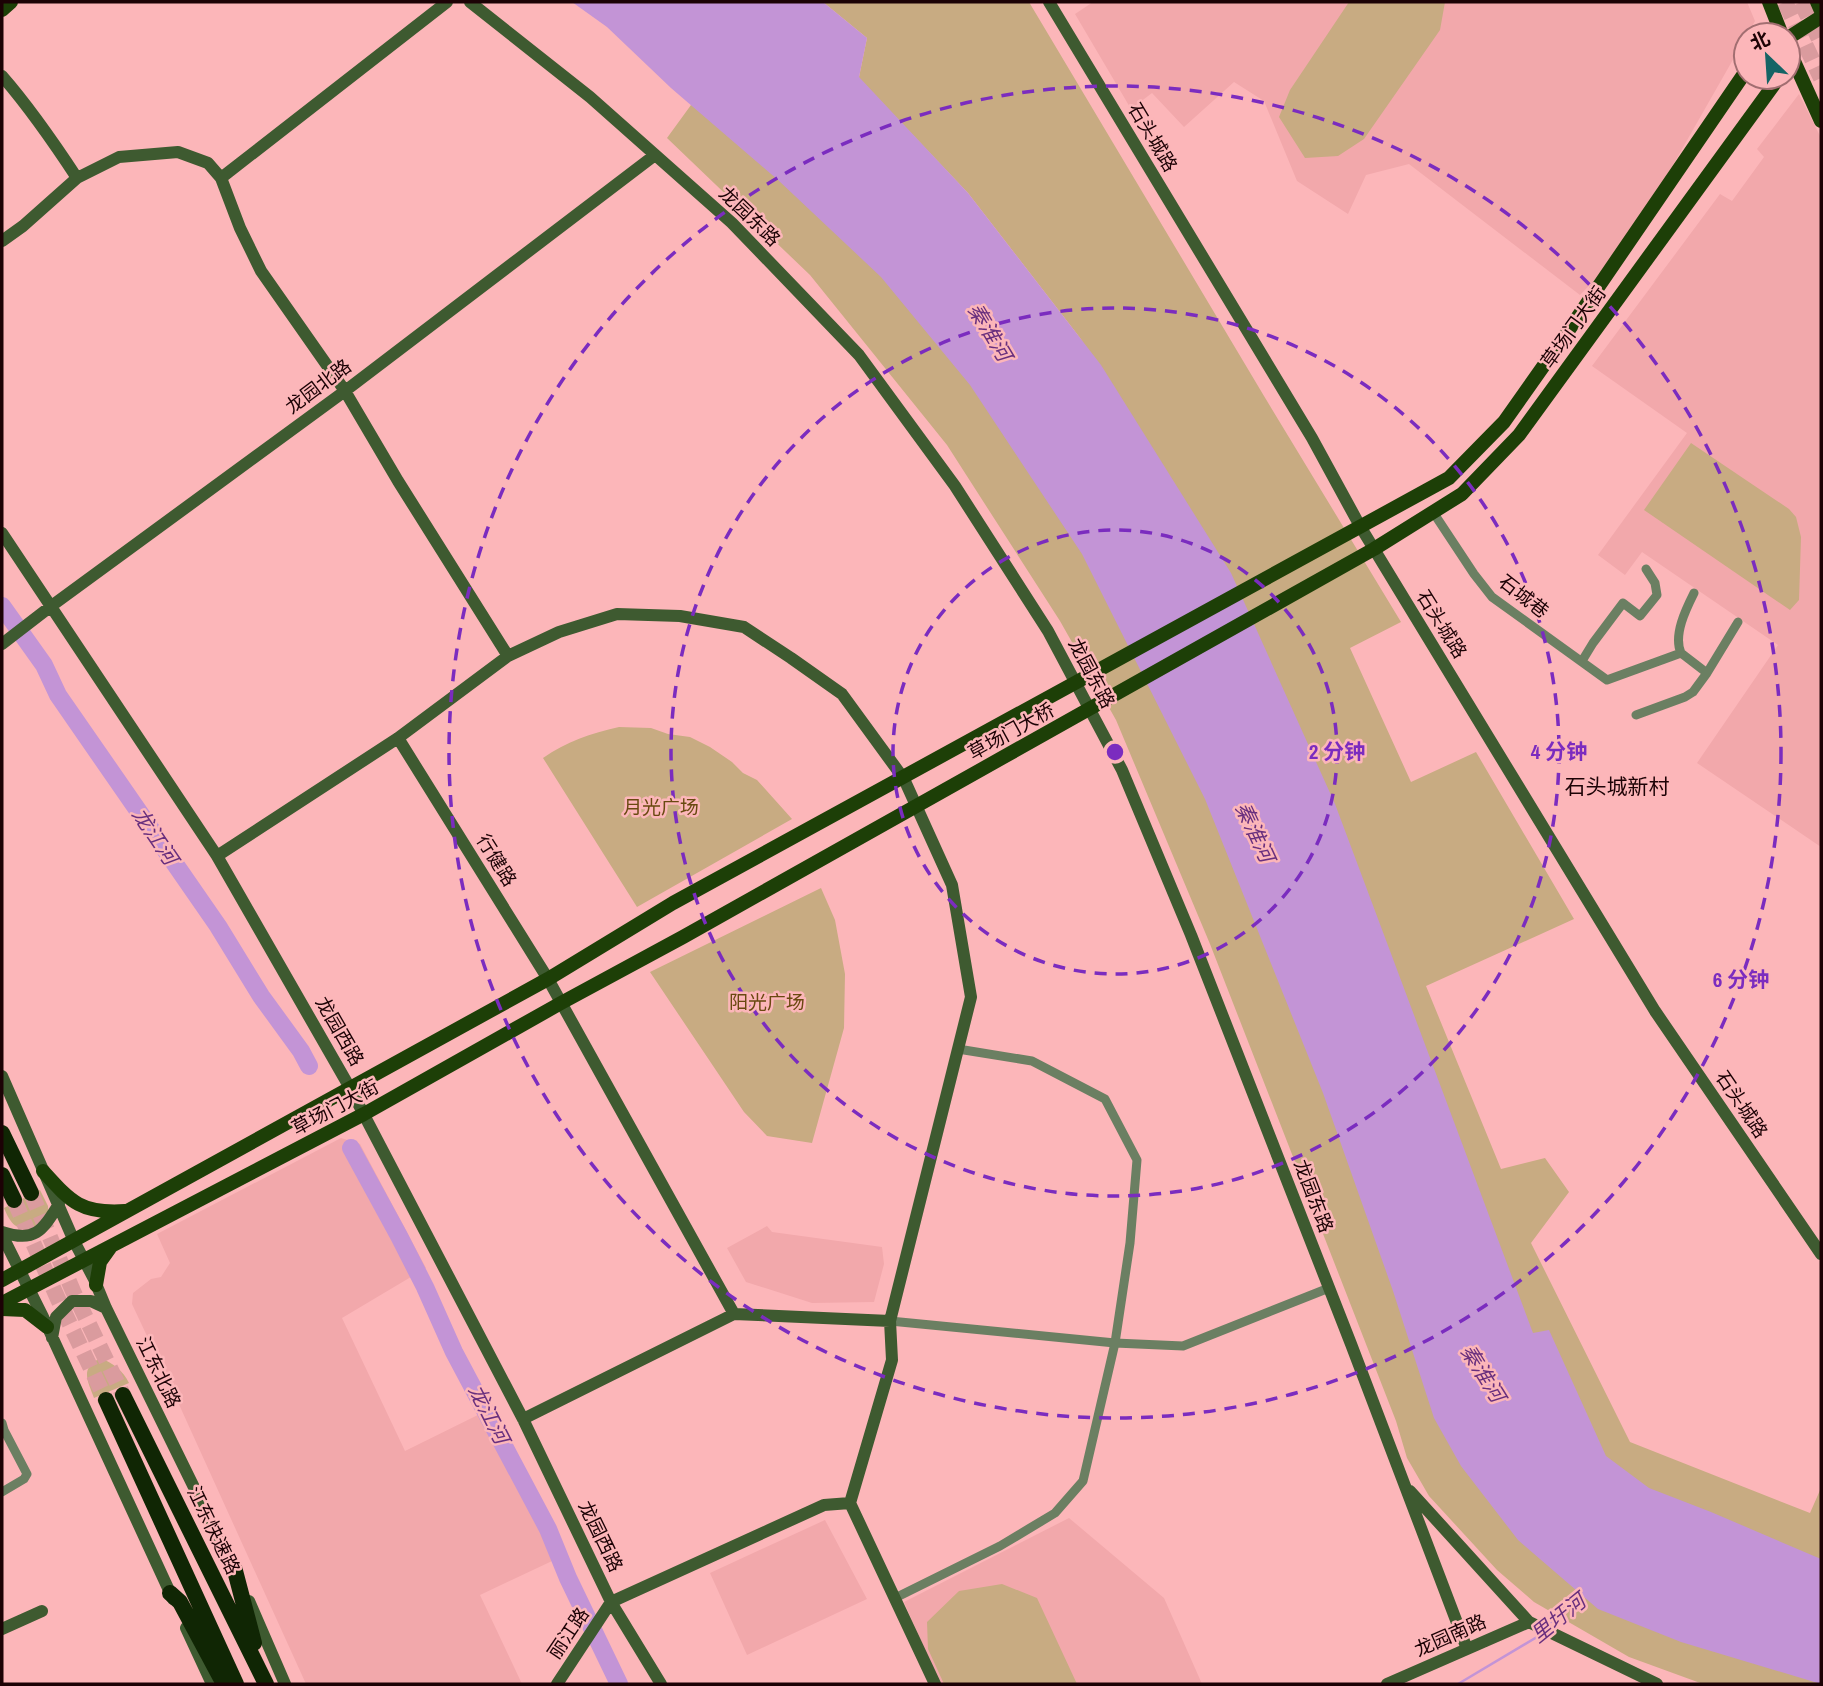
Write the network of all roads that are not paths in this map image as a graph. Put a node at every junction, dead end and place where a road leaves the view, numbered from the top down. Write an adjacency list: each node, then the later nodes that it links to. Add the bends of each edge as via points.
1 (11, 2): 7 (main road)
2 (447, 2): 19 (street)
3 (470, 2): 17 (street, 龙园东路)
4 (1049, 2): 23 (street, 石头城路, via 1312,438)
5 (1769, 2): 10 (main road)
6 (1817, 2): 8 (main road)
7 (2, 10)
8 (1821, 11)
9 (1821, 17): 11 (main road)
10 (1776, 21)
11 (1802, 29)
12 (2, 76): 18 (street)
13 (1802, 79): 16 (main road)
14 (1732, 91): 23 (main road, 草场门大街, via 1504,422 1449,478)
15 (1769, 91): 22 (main road, 草场门大街, via 1519,435 1462,494)
16 (1821, 121)
17 (655, 155): 21 (street, 龙园北路); 63 (street, 龙园东路, via 732,223 859,355 955,485 1048,631 1122,770)
18 (77, 178): 19 (street, via 119,157 178,152 208,163); 20 (street)
19 (221, 178): 21 (street, via 261,271)
20 (2, 241)
21 (345, 391): 30 (street, 龙园北路); 34 (street)
22 (1433, 512): 26 (main road, 草场门大街); 35 (street, 石城巷, via 1492,597)
23 (1360, 526): 25 (main road, 草场门大街); 26 (street, 石头城路)
24 (2, 533): 30 (street, 龙园西路)
25 (1345, 534): 40 (main road, 草场门大桥)
26 (1374, 549): 27 (main road, 草场门大街); 58 (street, 石头城路, via 1655,1011)
27 (1359, 558): 41 (main road, 草场门大桥)
28 (1646, 569): 35 (street, via 1657,595 1640,616 1623,603)
29 (1694, 593): 33 (street, via 1678,636)
30 (50, 607): 32 (street, 龙园北路); 39 (street, 龙园西路)
31 (1738, 622): 36 (street)
32 (2, 645)
33 (1681, 653): 35 (street, 石城巷, via 1607,680); 36 (street)
34 (508, 656): 38 (street); 44 (street, via 559,632 617,614 680,616 744,627 842,694 904,779 953,885 971,997)
35 (1582, 661)
36 (1707, 673): 37 (street, via 1685,697)
37 (1636, 715)
38 (398, 738): 39 (street); 42 (street, 行健路)
39 (217, 856): 46 (street, 龙园西路)
40 (673, 903): 42 (main road, 草场门大街)
41 (683, 937): 43 (main road, 草场门大街)
42 (548, 979): 43 (street, 行健路); 46 (main road, 草场门大街)
43 (561, 1003): 47 (main road, 草场门大街); 67 (street, 行健路)
44 (958, 1049): 68 (street); 70 (street, via 1032,1061 1105,1099 1137,1160)
45 (2, 1076): 49 (street, 江东北路)
46 (350, 1088): 47 (street, 龙园西路); 54 (main road, 草场门大街)
47 (364, 1114): 57 (main road, 草场门大街); 73 (street, 龙园西路)
48 (2, 1133): 51 (highway)
49 (43, 1171): 53 (street, 江东北路); 54 (main road, via 78,1206 109,1212)
50 (2, 1175): 52 (highway)
51 (31, 1193)
52 (14, 1200)
53 (58, 1204): 55 (street, via 35,1234 17,1237); 56 (street, 江东北路)
54 (130, 1210): 56 (main road, 草场门大街)
55 (2, 1233): 60 (street)
56 (74, 1241): 59 (street, 江东北路); 60 (main road, 草场门大街)
57 (111, 1245): 59 (main road, 草场门大街); 62 (main road, via 100,1262)
58 (1821, 1254)
59 (84, 1260): 62 (street, 江东北路); 64 (main road, 草场门大街)
60 (20, 1269): 61 (main road, 草场门大街); 64 (street)
61 (2, 1280)
62 (96, 1285): 66 (street, 江东北路)
63 (1329, 1288): 70 (street, via 1183,1346); 75 (street, 龙园东路)
64 (29, 1289): 65 (main road, 草场门大街); 69 (street)
65 (2, 1306): 69 (main road, via 25,1310)
66 (106, 1308): 69 (street, via 91,1301 72,1301 56,1317); 78 (street, 江东北路)
67 (734, 1314): 68 (street); 73 (street)
68 (890, 1321): 70 (street); 77 (street, via 892,1360)
69 (50, 1333): 79 (street)
70 (1115, 1343): 80 (street, via 1083,1481 1055,1513)
71 (123, 1395): 86 (highway, 江东快速路)
72 (106, 1400): 89 (highway)
73 (523, 1419): 81 (street, 龙园西路)
74 (2, 1423): 76 (street, via 27,1474)
75 (1405, 1485): 83 (street); 85 (street, 龙园东路)
76 (2, 1492)
77 (850, 1503): 80 (street); 81 (street, via 824,1505)
78 (234, 1567): 86 (highway); 90 (street, 江东北路)
79 (170, 1593): 87 (street); 88 (highway, via 180,1602)
80 (895, 1598): 93 (street)
81 (611, 1602): 91 (street, 丽江路); 92 (street, 龙园西路)
82 (43, 1611): 84 (street)
83 (1529, 1622): 85 (street, 龙园南路); 95 (street)
84 (2, 1629)
85 (1467, 1649): 94 (street, 龙园南路)
86 (265, 1682)
87 (212, 1684)
88 (224, 1684)
89 (236, 1684)
90 (285, 1684)
91 (557, 1684)
92 (661, 1684)
93 (935, 1684)
94 (1387, 1684)
95 (1657, 1684)

